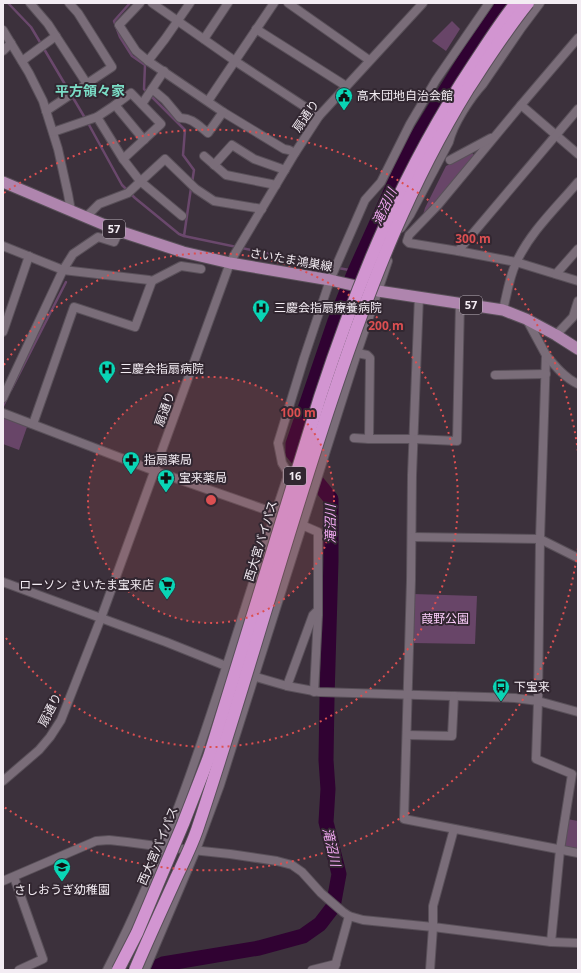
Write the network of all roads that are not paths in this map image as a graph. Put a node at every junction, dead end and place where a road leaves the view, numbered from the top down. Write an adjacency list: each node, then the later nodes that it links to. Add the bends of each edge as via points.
1 (30, 3): 17 (street)
2 (69, 3): 27 (street, via 112,67)
3 (140, 3): 24 (street, via 119,25 136,51)
4 (152, 3): 14 (street)
5 (190, 3): 14 (street)
6 (228, 3): 19 (street)
7 (274, 3): 15 (street)
8 (288, 3): 22 (street)
9 (423, 3): 22 (street, 扇通り)
10 (489, 3): 69 (street, via 436,80 410,124 381,182 365,200)
11 (516, 3): 124 (highway, 西大宮バイパス / 16, bridge, via 436,123 376,244 320,397 209,756 137,933)
12 (528, 3): 125 (highway, 西大宮バイパス / 16, bridge, via 487,59 438,141 416,182 382,260 345,359 302,489 244,683 195,834)
13 (540, 3): 71 (street, via 475,92 451,133 449,142 403,224)
14 (177, 22): 19 (street); 24 (street)
15 (256, 29): 25 (street); 28 (street)
16 (3, 30): 20 (street)
17 (56, 36): 23 (street); 27 (street)
18 (578, 38): 33 (street)
19 (204, 39): 25 (street)
20 (10, 43): 21 (street); 23 (street)
21 (3, 50)
22 (369, 60): 28 (street, 扇通り)
23 (22, 61): 35 (street, via 44,101)
24 (148, 61): 26 (street)
25 (235, 61): 30 (street); 37 (street)
26 (164, 71): 29 (street); 30 (street)
27 (87, 84): 35 (street)
28 (346, 86): 37 (street, 扇通り)
29 (152, 89): 31 (street); 36 (street, via 180,118 186,118 208,133)
30 (208, 101): 36 (street)
31 (142, 104): 32 (street, via 131,93); 42 (street, via 161,124)
32 (115, 105): 38 (street); 42 (street)
33 (520, 105): 40 (street); 41 (street)
34 (578, 109): 41 (street)
35 (46, 111): 39 (street)
36 (223, 112): 43 (street)
37 (319, 116): 43 (street, 扇通り)
38 (98, 117): 39 (street); 46 (street)
39 (53, 132): 55 (street)
40 (496, 135): 47 (street); 61 (street, via 407,241)
41 (556, 135): 44 (street); 61 (street)
42 (144, 140): 46 (street)
43 (295, 153): 49 (street, 扇通り)
44 (578, 154)
45 (204, 156): 48 (street)
46 (123, 159): 50 (street)
47 (450, 160)
48 (214, 165): 49 (street, via 232,145 254,160); 53 (street, via 226,175)
49 (285, 170): 53 (street, 扇通り)
50 (140, 181): 54 (street, via 165,159 196,189 214,201); 56 (street); 57 (street, via 128,193 99,204)
51 (3, 182): 55 (main road, さいたま鴻巣線 / 57)
52 (578, 182): 63 (street, via 528,242)
53 (276, 184): 54 (street, 扇通り)
54 (262, 209): 64 (street, 扇通り)
55 (71, 211): 57 (main road, さいたま鴻巣線 / 57)
56 (182, 216)
57 (86, 217): 58 (main road, さいたま鴻巣線 / 57)
58 (119, 231): 64 (main road, さいたま鴻巣線 / 57, via 183,252); 66 (street, via 114,242 98,237 73,254)
59 (3, 246): 62 (street)
60 (578, 249): 67 (street)
61 (458, 251): 63 (street)
62 (29, 256): 66 (street); 77 (street)
63 (516, 262): 67 (street); 75 (street)
64 (230, 263): 69 (main road, さいたま鴻巣線 / 57); 91 (street, 扇通り)
65 (201, 269): 68 (street, via 181,266)
66 (63, 270): 68 (street); 85 (street)
67 (556, 274): 70 (street)
68 (152, 280): 87 (street, via 135,327 74,307)
69 (333, 280): 71 (main road, さいたま鴻巣線 / 57); 92 (street, via 304,358 278,443 287,478)
70 (578, 281)
71 (378, 290): 72 (main road, さいたま鴻巣線 / 57); 80 (street)
72 (419, 296): 74 (main road, さいたま鴻巣線 / 57); 90 (street)
73 (578, 301): 78 (street, via 573,317)
74 (460, 303): 75 (main road, さいたま鴻巣線 / 57); 90 (street, via 458,441)
75 (503, 310): 76 (main road, さいたま鴻巣線 / 57)
76 (526, 319): 78 (main road, さいたま鴻巣線 / 57); 81 (street)
77 (3, 332)
78 (556, 335): 79 (main road, さいたま鴻巣線 / 57)
79 (578, 349)
80 (357, 353): 89 (street, via 370,358); 93 (street)
81 (546, 355): 82 (street); 84 (street, via 571,381)
82 (546, 374): 83 (street); 95 (street)
83 (495, 375)
84 (578, 384)
85 (3, 398)
86 (3, 413): 87 (street)
87 (32, 424): 91 (street)
88 (354, 438): 89 (street)
89 (369, 439): 90 (street)
90 (414, 439): 94 (street)
91 (155, 471): 92 (street); 99 (street, 扇通り)
92 (275, 513): 100 (street)
93 (302, 525): 98 (street, via 318,532); 101 (street)
94 (412, 537): 95 (street); 104 (street)
95 (540, 540): 96 (street); 106 (street)
96 (578, 558)
97 (3, 582): 99 (street)
98 (318, 611): 102 (street, via 313,615); 103 (street)
99 (101, 618): 100 (street); 109 (street, 扇通り, via 61,720 39,750)
100 (227, 666): 101 (street); 111 (street, via 186,791)
101 (254, 677): 102 (street); 112 (street, via 220,785)
102 (287, 686): 103 (street)
103 (317, 692): 104 (street)
104 (408, 695): 105 (street); 108 (street)
105 (454, 696): 106 (street); 108 (street, via 452,736)
106 (538, 701): 107 (street); 113 (street, via 536,759 572,774)
107 (578, 712)
108 (407, 735): 110 (street, via 404,819)
109 (3, 780)
110 (454, 828): 113 (street); 118 (street, via 433,906)
111 (164, 847): 112 (street); 115 (street, via 108,840 96,842); 123 (street)
112 (196, 850): 117 (street, via 292,865); 126 (street)
113 (560, 850): 114 (street); 119 (street)
114 (578, 853)
115 (14, 877): 116 (street); 122 (street, via 42,959)
116 (3, 881)
117 (346, 914): 118 (street, via 362,920); 121 (street)
118 (433, 927): 119 (street); 128 (street)
119 (551, 942): 120 (street)
120 (578, 943)
121 (335, 967): 127 (street)
122 (19, 970)
123 (107, 970)
124 (118, 970)
125 (135, 970)
126 (145, 970)
127 (312, 970)
128 (430, 970)

